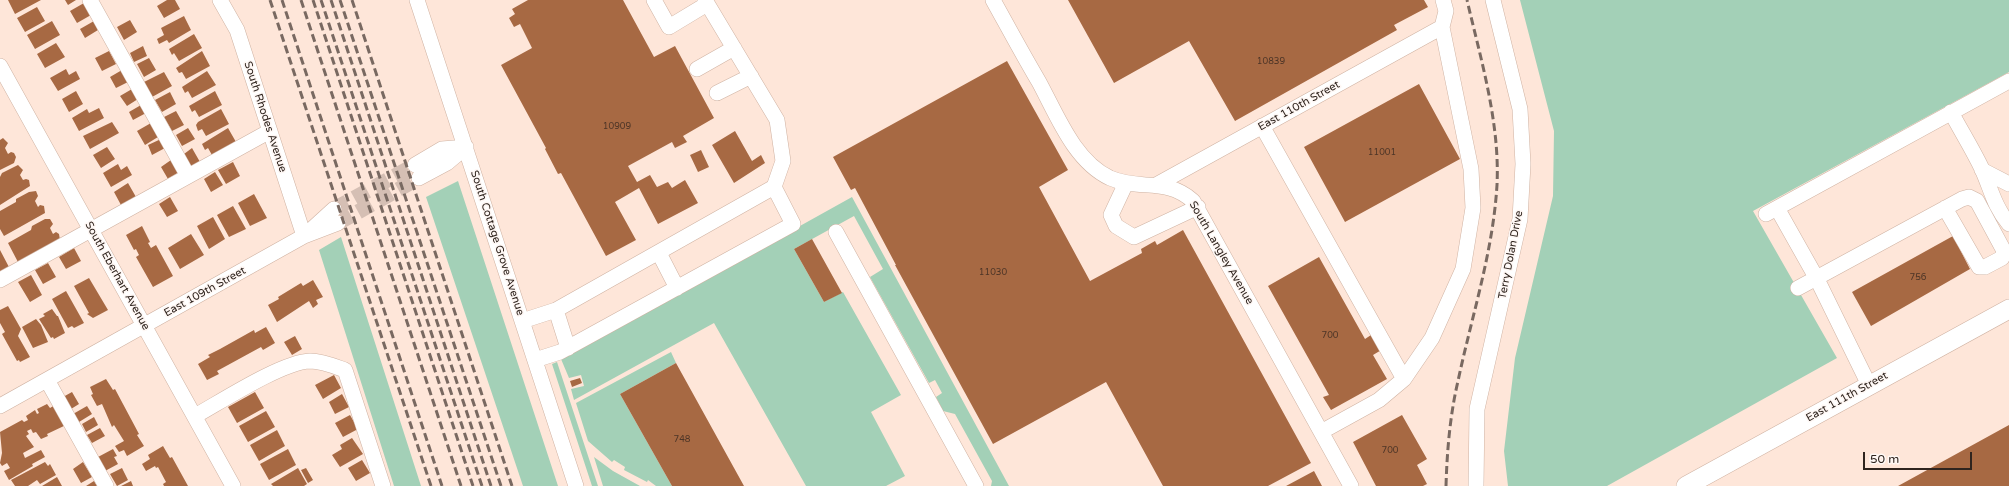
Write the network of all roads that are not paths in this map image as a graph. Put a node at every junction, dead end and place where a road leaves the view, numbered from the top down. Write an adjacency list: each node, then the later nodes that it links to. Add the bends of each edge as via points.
1 (90, 0): 22 (street)
2 (220, 0): 18 (street, South Rhodes Avenue, via 237,30)
3 (417, 0): 19 (street, South Cottage Grove Avenue)
4 (654, 0): 8 (street, via 669,27)
5 (993, 0): 23 (street, South Langley Avenue, via 1072,142 1096,169)
6 (1443, 0): 9 (street, via 1446,11)
7 (1493, 0): 58 (street, Terry Dolan Drive, via 1520,109 1523,164 1520,219 1476,409)
8 (706, 2): 10 (street)
9 (1442, 27): 17 (street, East 110th Street); 46 (street, via 1471,169 1473,208 1463,269 1432,338)
10 (734, 48): 12 (street); 13 (street)
11 (0, 66): 32 (street, South Eberhart Avenue)
12 (697, 69)
13 (751, 76): 15 (street); 26 (street, via 777,120 783,161)
14 (2009, 81): 16 (street)
15 (717, 93)
16 (1951, 112): 21 (street); 36 (street, via 1772,211)
17 (1262, 126): 25 (street, East 110th Street); 46 (street)
18 (270, 131): 22 (street); 34 (street, South Rhodes Avenue)
19 (466, 147): 20 (street, via 447,163); 42 (street, South Cottage Grove Avenue)
20 (417, 172)
21 (1988, 173): 24 (street); 29 (street); 31 (street, via 1990,193)
22 (188, 176): 32 (street)
23 (1126, 183): 25 (street, South Langley Avenue); 28 (street, via 1111,215 1116,226 1134,237)
24 (2009, 184)
25 (1156, 185): 28 (street, South Langley Avenue, via 1184,193)
26 (774, 187): 35 (street); 38 (street, via 793,224)
27 (1949, 206): 36 (street)
28 (1198, 207): 51 (street, South Langley Avenue)
29 (2009, 213)
30 (336, 216): 34 (street, East 109th Street)
31 (2009, 224)
32 (91, 230): 37 (street); 43 (street, South Eberhart Avenue)
33 (836, 232): 56 (street)
34 (304, 236): 43 (street, East 109th Street)
35 (659, 253): 38 (street); 41 (street)
36 (1817, 279): 39 (street); 48 (street)
37 (0, 280)
38 (677, 288): 44 (street)
39 (1798, 288)
40 (2009, 309): 48 (main road, East 111th Street)
41 (556, 310): 42 (street); 44 (street)
42 (522, 321): 45 (street, South Cottage Grove Avenue)
43 (144, 326): 47 (street, East 109th Street); 50 (street, South Eberhart Avenue)
44 (568, 348): 45 (street)
45 (535, 360): 55 (street, South Cottage Grove Avenue)
46 (1404, 378): 51 (street, via 1379,400)
47 (47, 380): 49 (street, East 109th Street); 52 (street)
48 (1869, 385): 59 (main road, East 111th Street)
49 (0, 406)
50 (195, 416): 53 (street, South Eberhart Avenue); 54 (street, via 288,365 312,361 345,370)
51 (1321, 432): 57 (street, South Langley Avenue)
52 (106, 486)
53 (234, 486)
54 (383, 486)
55 (576, 486)
56 (976, 486)
57 (1351, 486)
58 (1476, 486)
59 (1686, 486)

